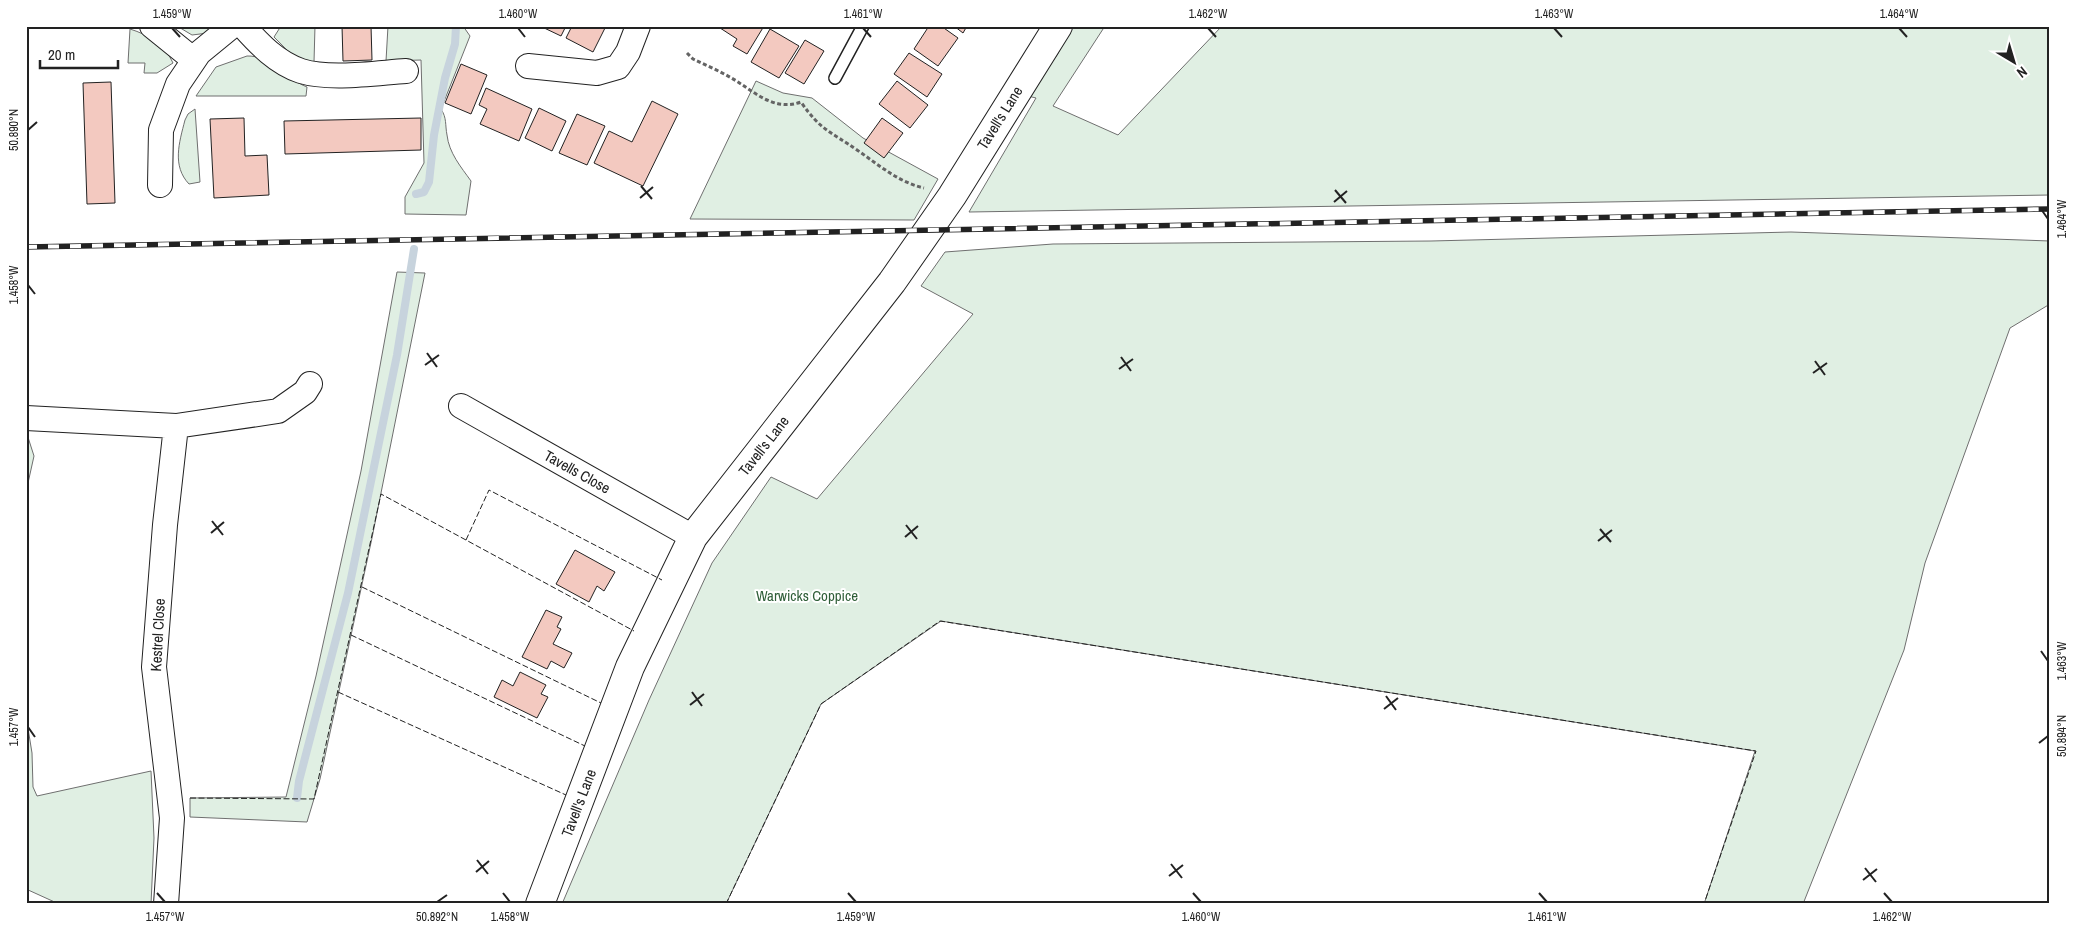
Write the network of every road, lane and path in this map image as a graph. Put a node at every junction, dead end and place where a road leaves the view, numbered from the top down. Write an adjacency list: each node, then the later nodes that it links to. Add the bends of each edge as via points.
1 (152, 26): 8 (street)
2 (232, 26): 8 (street)
3 (243, 26): 10 (street, via 283,63 302,71 329,74)
4 (638, 26): 9 (street, via 618,67 597,72)
5 (863, 26): 11 (lane)
6 (1058, 26): 13 (street, Tavell's Lane)
7 (687, 54): 13 (path, via 766,100 792,106 801,102 826,132 896,177 908,184)
8 (194, 60): 12 (street, via 178,84 161,130)
9 (528, 66)
10 (406, 71)
11 (835, 78)
12 (160, 185)
13 (952, 196): 18 (street, Tavell's Lane, via 866,316)
14 (310, 384): 17 (street, via 305,392 278,411)
15 (461, 406): 18 (street, Tavells Close)
16 (26, 418): 17 (street)
17 (176, 426): 19 (street, Kestrel Close, via 164,525 154,667 172,818)
18 (693, 537): 20 (street, Tavell's Lane, via 630,667)
19 (166, 904)
20 (540, 904)

